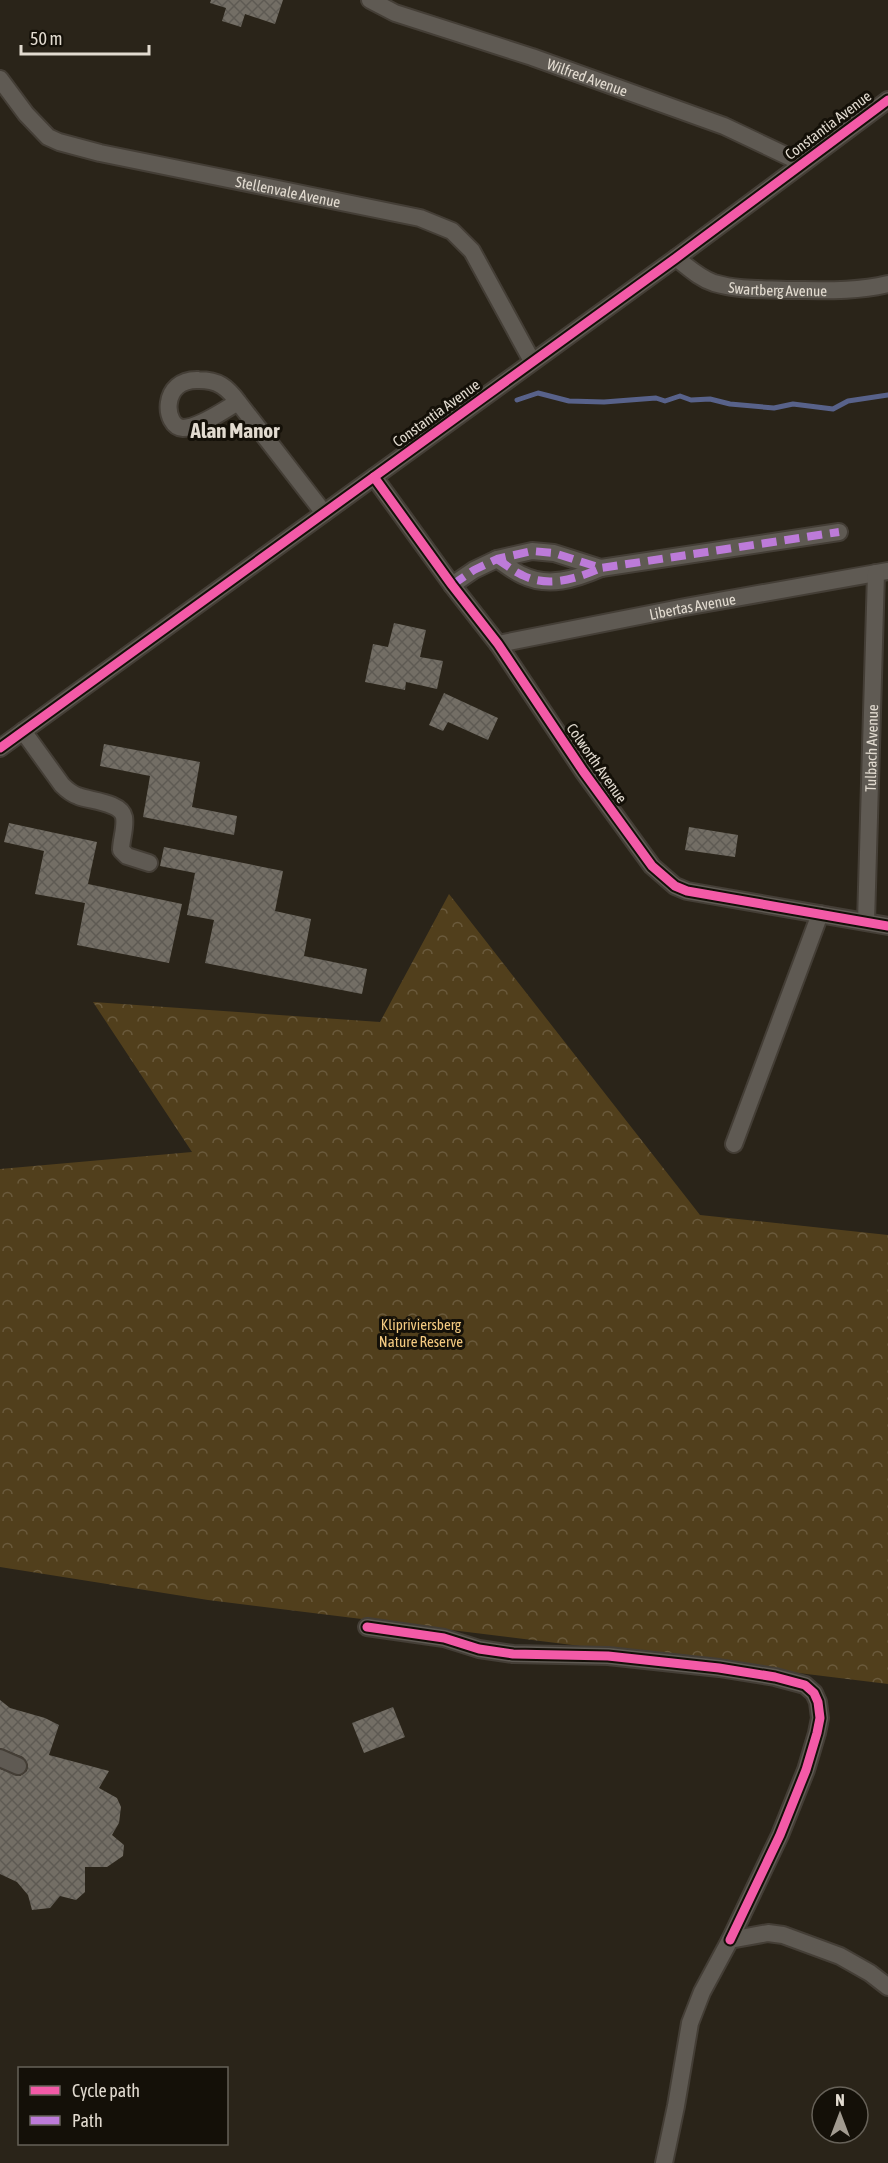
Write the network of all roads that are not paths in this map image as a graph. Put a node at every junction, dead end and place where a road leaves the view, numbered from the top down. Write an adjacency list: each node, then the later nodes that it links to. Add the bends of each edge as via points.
1 (370, 0): 4 (street, Wilfred Avenue, via 395,13 724,126)
2 (0, 79): 7 (street, Stellenvale Avenue, via 40,129 59,142 420,218 452,231 472,251)
3 (888, 100): 4 (street, Constantia Avenue)
4 (802, 163): 5 (street, Constantia Avenue)
5 (676, 258): 6 (street, Swartberg Avenue, via 700,277 726,286 847,290); 7 (street, Constantia Avenue)
6 (888, 284)
7 (532, 360): 9 (street, Constantia Avenue)
8 (238, 402): 10 (street)
9 (374, 477): 10 (street, Constantia Avenue); 15 (street, Colworth Avenue)
10 (324, 513): 17 (street, Constantia Avenue)
11 (839, 532): 13 (street)
12 (497, 559): 13 (street, via 532,551 554,553); 13 (street, via 522,575 539,580 577,579); 15 (street)
13 (601, 568)
14 (882, 572): 16 (street, Libertas Avenue); 21 (street, Tulbach Avenue)
15 (452, 585): 16 (street, Colworth Avenue)
16 (498, 644): 20 (street, Colworth Avenue, via 583,771 658,873 687,891)
17 (23, 731): 18 (street, Constantia Avenue); 19 (street, via 69,792 121,811 125,818 121,850)
18 (0, 748)
19 (149, 863)
20 (820, 914): 21 (street, Colworth Avenue); 23 (street)
21 (866, 922): 22 (street, Colworth Avenue)
22 (888, 926)
23 (734, 1144)
24 (367, 1627): 27 (street, via 444,1638 513,1654 619,1657 750,1672 805,1685 819,1702 818,1733 780,1835)
25 (0, 1758): 26 (street)
26 (18, 1766)
27 (730, 1940): 28 (street, via 768,1933 783,1935 840,1956); 29 (street, via 690,2023)
28 (888, 1987)
29 (664, 2163)

